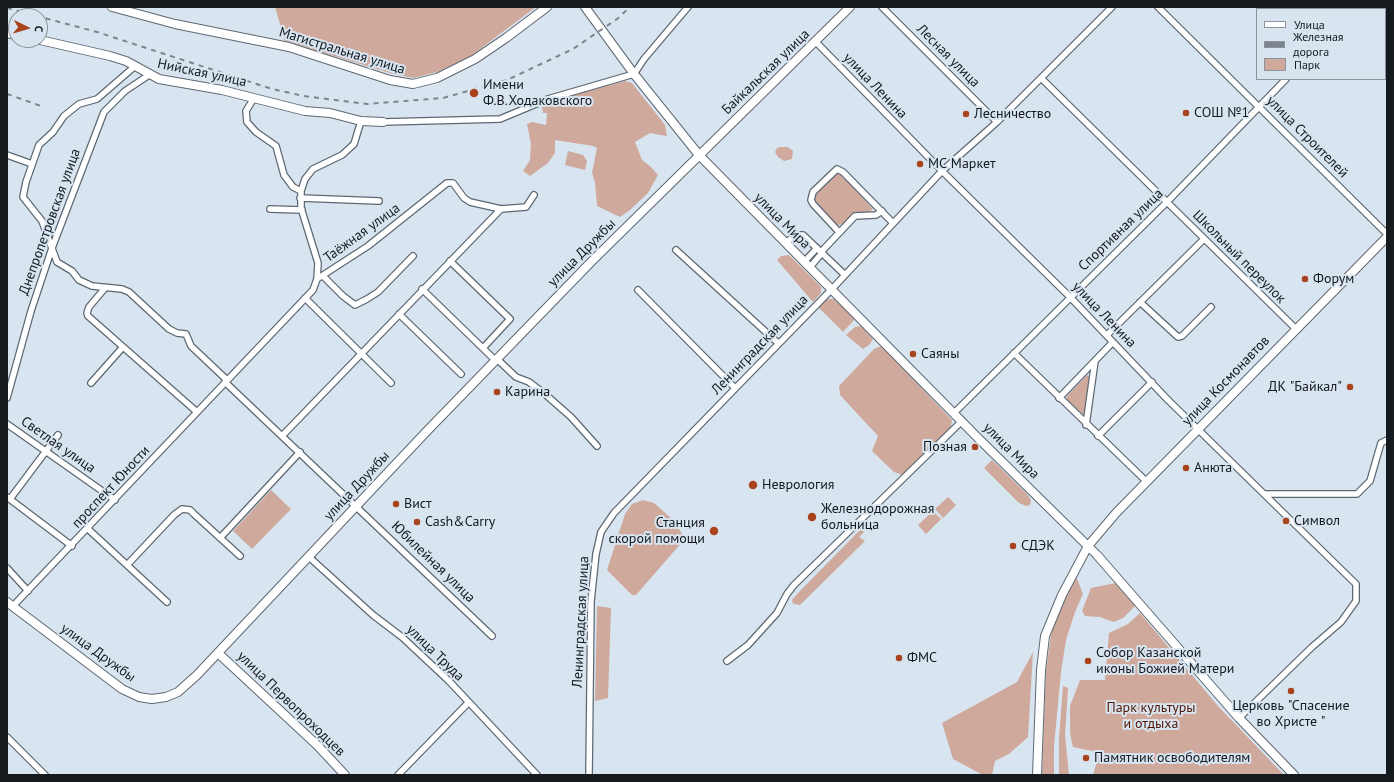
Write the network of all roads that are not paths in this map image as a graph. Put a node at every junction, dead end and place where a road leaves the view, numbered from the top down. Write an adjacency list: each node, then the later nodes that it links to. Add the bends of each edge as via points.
1 (112, 7): 2 (street, Магистральная улица, via 175,24 289,47 390,80 413,84 438,78 475,59)
2 (547, 7)
3 (585, 7): 12 (street, улица Мира)
4 (688, 7): 12 (street)
5 (850, 7): 9 (street, Байкальская улица)
6 (882, 7): 20 (street, Лесная улица)
7 (1112, 7): 14 (street, Ленинградская улица)
8 (1158, 7): 17 (street, улица Строителей)
9 (815, 41): 22 (street, Байкальская улица); 24 (street, улица Ленина)
10 (48, 42): 11 (street, Нийская улица, via 95,51 121,59)
11 (134, 67): 13 (street, Нийская улица); 23 (street, via 97,99 78,104 68,112 39,145)
12 (634, 74): 19 (street, via 548,99 500,119); 22 (street, улица Мира)
13 (149, 75): 16 (street, Нийская улица); 41 (street, Днепропетровская улица, via 125,91 104,112)
14 (1041, 78): 20 (street, Ленинградская улица); 29 (street, Школьный переулок)
15 (1285, 80): 17 (street, Спортивная улица)
16 (254, 98): 18 (street, Нийская улица); 25 (street, via 246,111 247,122 276,146 284,175 293,187)
17 (1259, 106): 29 (street, Спортивная улица); 36 (street, улица Строителей)
18 (361, 121): 19 (street, Нийская улица); 25 (street, via 354,144 342,155 313,169 305,179)
19 (383, 122)
20 (997, 122): 24 (street, Ленинградская улица)
21 (7, 155): 23 (street)
22 (699, 155): 39 (street, улица Мира); 65 (street, улица Дружбы)
23 (32, 164): 41 (street, via 23,197 42,221)
24 (942, 171): 34 (street, Ленинградская улица); 52 (street, улица Ленина)
25 (301, 192): 27 (street)
26 (534, 195): 31 (street, Таёжная улица, via 526,207)
27 (300, 198): 28 (street); 32 (street)
28 (378, 201)
29 (1166, 202): 38 (street, Школьный переулок); 52 (street, Спортивная улица)
30 (270, 208): 32 (street)
31 (501, 209): 44 (street); 47 (street, Таёжная улица, via 470,202 464,198 454,183 447,183 368,246)
32 (302, 210): 47 (street, via 316,254)
33 (882, 211): 34 (street); 35 (street, via 876,216 855,216); 35 (street, via 842,171 836,170 813,192 811,200)
34 (893, 223): 46 (street, Ленинградская улица)
35 (839, 232): 42 (street)
36 (1387, 234)
37 (1387, 238): 57 (street, улица Космонавтов)
38 (1204, 239): 54 (street); 57 (street, Школьный переулок)
39 (785, 243): 42 (street, via 799,234 806,237); 45 (street, улица Мира)
40 (676, 250): 60 (street)
41 (51, 251): 48 (street, via 57,262 72,271 79,280); 73 (street, Днепропетровская улица)
42 (820, 251): 45 (street); 46 (street)
43 (413, 256): 47 (street, via 378,292 355,305)
44 (450, 261): 49 (street); 62 (street, via 510,319)
45 (807, 264): 50 (street, улица Мира)
46 (845, 275): 50 (street, Ленинградская улица)
47 (320, 278): 53 (street, Таёжная улица)
48 (105, 288): 61 (street, via 87,313); 68 (street, Юбилейная улица, via 126,290 169,329 186,334 190,346)
49 (422, 289): 56 (street); 62 (street)
50 (832, 289): 60 (street, Ленинградская улица); 76 (street, улица Мира)
51 (638, 290): 72 (street)
52 (1070, 297): 58 (street, улица Ленина); 64 (street, Спортивная улица)
53 (305, 298): 63 (street); 68 (street, Таёжная улица)
54 (1140, 302): 55 (street, via 1178,337); 58 (street)
55 (1211, 308)
56 (399, 314): 63 (street); 67 (street)
57 (1296, 329): 80 (street, улица Космонавтов)
58 (1107, 335): 59 (street, улица Ленина)
59 (1114, 342): 66 (street); 69 (street, улица Ленина)
60 (778, 344): 72 (street, Ленинградская улица)
61 (123, 347): 70 (street); 75 (street)
62 (483, 348): 65 (street)
63 (360, 354): 71 (street); 82 (street)
64 (1014, 354): 74 (street); 76 (street, Спортивная улица)
65 (496, 359): 85 (street, via 516,377 529,382 546,395 571,417); 92 (street, улица Дружбы)
66 (1096, 361): 74 (street); 79 (street)
67 (461, 374)
68 (226, 381): 75 (street, проспект Юности); 82 (street, Юбилейная улица)
69 (1152, 382): 80 (street, улица Ленина); 83 (street)
70 (91, 383)
71 (391, 384)
72 (735, 388): 114 (street, Ленинградская улица, via 619,508 602,532 596,554 591,601)
73 (7, 398)
74 (1060, 398): 79 (street)
75 (197, 412): 91 (street, проспект Юности)
76 (954, 413): 77 (street, улица Мира)
77 (962, 421): 96 (street, улица Мира); 106 (street, via 794,585 777,613 748,645)
78 (7, 424): 86 (street, Светлая улица)
79 (1086, 424): 83 (street)
80 (1198, 428): 88 (street, улица Космонавтов); 89 (street, улица Ленина)
81 (58, 435): 86 (street)
82 (282, 436): 87 (street, Юбилейная улица)
83 (1098, 436): 88 (street)
84 (1387, 440): 89 (street, via 1380,443 1370,481 1357,494)
85 (597, 446)
86 (46, 451): 90 (street); 91 (street, Светлая улица)
87 (300, 452): 92 (street, Юбилейная улица); 94 (street)
88 (1147, 482): 96 (street, улица Космонавтов)
89 (1264, 494): 108 (street, улица Ленина, via 1356,584 1356,601 1341,622)
90 (9, 498): 95 (street)
91 (115, 500): 93 (street, проспект Юности)
92 (357, 506): 98 (street, улица Дружбы); 104 (street, Юбилейная улица)
93 (88, 529): 95 (street, проспект Юности); 99 (street)
94 (220, 538): 97 (street); 99 (street, via 192,512 180,509)
95 (72, 546): 101 (street, проспект Юности)
96 (1088, 546): 108 (street, улица Мира, via 1189,658); 115 (street, улица Космонавтов, via 1062,595 1045,636 1041,670)
97 (240, 556)
98 (309, 557): 105 (street, улица Дружбы); 107 (street, улица Труда, via 407,642 449,681)
99 (127, 565): 102 (street)
100 (7, 568): 101 (street)
101 (28, 591): 103 (street, проспект Юности)
102 (167, 602)
103 (10, 604): 105 (street, улица Дружбы, via 112,683 143,698 158,699 178,692)
104 (492, 636)
105 (218, 653): 111 (street, улица Первопроходцев)
106 (727, 661)
107 (468, 703): 112 (street); 113 (street, улица Труда)
108 (1239, 718): 116 (street, улица Мира)
109 (7, 737): 110 (street)
110 (45, 775)
111 (345, 775)
112 (398, 775)
113 (537, 775)
114 (589, 775)
115 (1037, 775)
116 (1294, 775)

